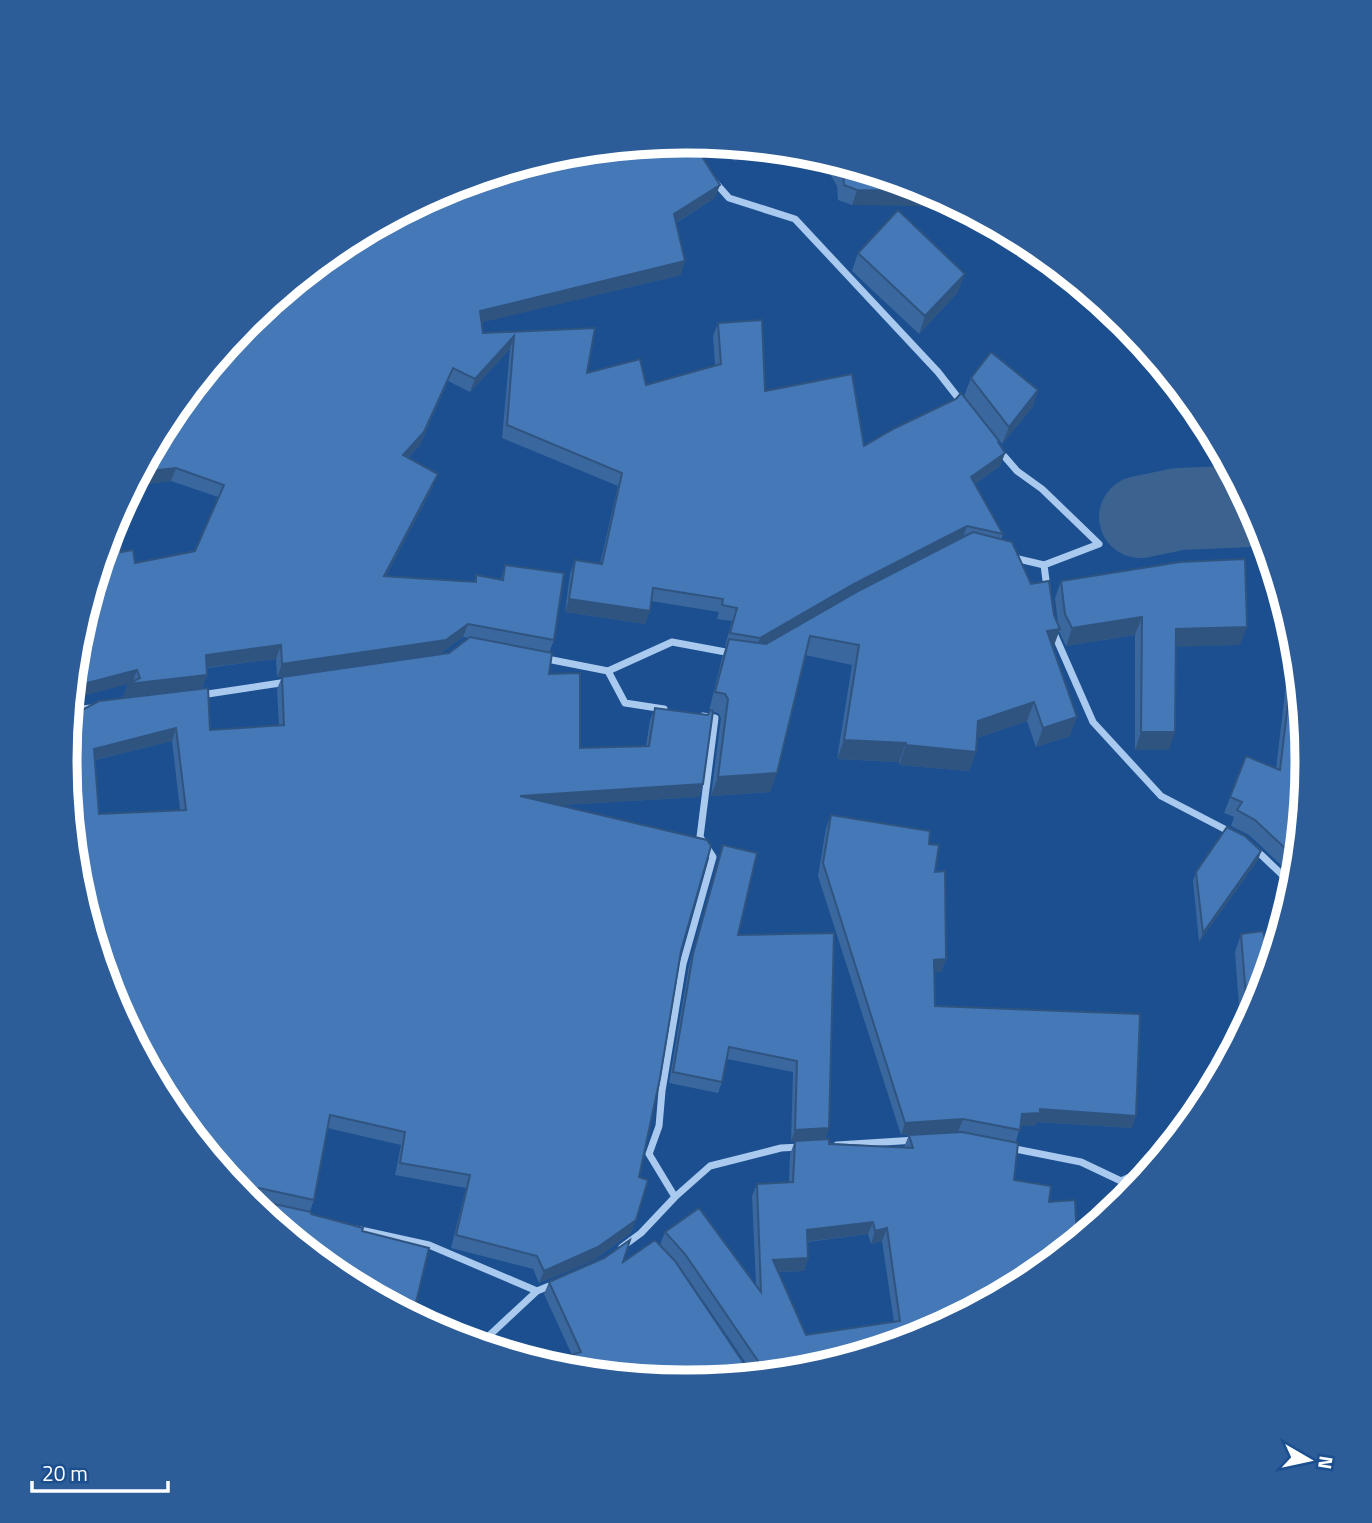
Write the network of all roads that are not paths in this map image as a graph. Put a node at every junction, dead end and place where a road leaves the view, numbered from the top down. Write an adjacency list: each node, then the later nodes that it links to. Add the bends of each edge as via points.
1 (707, 173): 2 (street, via 729,198 795,219 939,372)
2 (971, 416)
3 (995, 446): 5 (street, via 1099,544)
4 (1004, 555): 5 (street)
5 (1044, 565): 6 (street)
6 (1047, 592)
7 (1051, 619): 17 (street, via 1093,722 1161,796 1245,840)
8 (529, 655): 10 (street)
9 (744, 655): 10 (street, via 672,642)
10 (608, 671): 15 (street, via 625,703)
11 (296, 681): 12 (street)
12 (189, 696)
13 (96, 707): 14 (street)
14 (79, 709)
15 (677, 711)
16 (690, 713): 25 (street, via 715,718 699,838 713,857 683,964 659,1126 649,1154)
17 (1284, 876)
18 (931, 1139): 19 (street)
19 (822, 1146)
20 (999, 1146): 23 (street, via 1082,1162)
21 (808, 1147): 25 (street, via 781,1148 710,1166)
22 (1132, 1176): 23 (street)
23 (1121, 1181): 24 (street)
24 (1124, 1185)
25 (675, 1196): 27 (street)
26 (348, 1227): 31 (street, via 429,1245)
27 (641, 1233): 28 (street); 29 (street)
28 (650, 1242)
29 (619, 1249)
30 (562, 1280): 31 (street)
31 (537, 1291): 32 (street)
32 (488, 1337)

